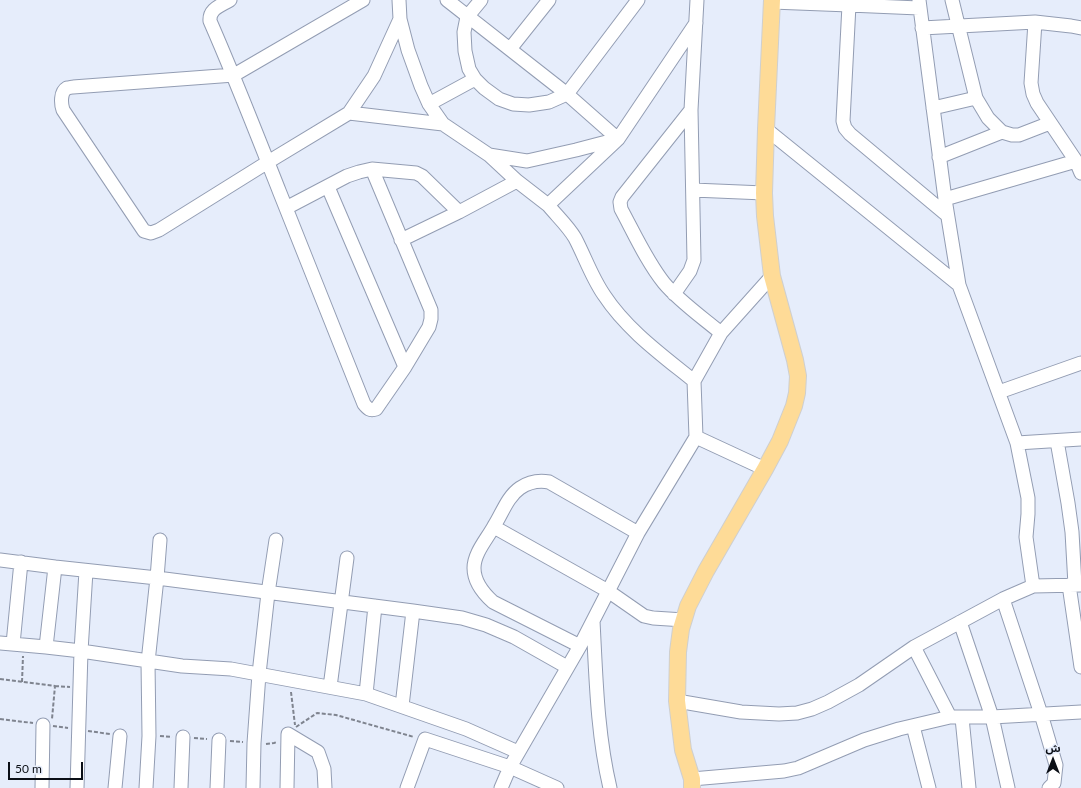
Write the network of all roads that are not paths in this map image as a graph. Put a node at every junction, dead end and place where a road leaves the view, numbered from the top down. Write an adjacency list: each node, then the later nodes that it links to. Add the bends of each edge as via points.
1 (230, 0): 21 (street, via 211,11 209,16)
2 (363, 0): 21 (street)
3 (399, 0): 14 (street)
4 (447, 0): 13 (street)
5 (481, 0): 13 (street)
6 (549, 0): 20 (street)
7 (638, 0): 23 (street)
8 (697, 0): 16 (street)
9 (952, 0): 17 (street)
10 (772, 1): 11 (street); 31 (main road)
11 (849, 3): 12 (street); 47 (street, via 843,121 845,128)
12 (919, 4): 18 (street)
13 (467, 17): 20 (street); 22 (street, via 464,32 465,51 469,69)
14 (400, 19): 25 (street, via 408,50); 28 (street, via 374,76)
15 (1035, 22): 17 (street); 19 (street); 29 (street, via 1031,83 1037,103)
16 (696, 23): 27 (street); 33 (street)
17 (958, 26): 18 (street); 24 (street)
18 (922, 28): 26 (street)
19 (1081, 28)
20 (510, 49): 23 (street)
21 (234, 75): 36 (street); 36 (street, via 73,87 64,91 61,102 63,110 144,231 159,230)
22 (475, 79): 23 (street, via 499,99 513,104 549,102); 25 (street)
23 (567, 94): 33 (street)
24 (976, 98): 26 (street); 32 (street, via 988,118)
25 (429, 104): 30 (street)
26 (933, 108): 35 (street)
27 (691, 110): 41 (street); 51 (street, via 620,202 653,268)
28 (349, 113): 30 (street); 36 (street)
29 (1050, 123): 32 (street, via 1018,135); 37 (street)
30 (443, 124): 34 (street)
31 (766, 129): 42 (main road); 50 (street)
32 (1002, 132): 35 (street)
33 (618, 139): 34 (street, via 527,160); 44 (street)
34 (489, 155): 39 (street)
35 (939, 157): 43 (street)
36 (268, 162): 45 (street)
37 (1079, 167): 43 (street)
38 (372, 169): 40 (street, via 353,174); 46 (street, via 416,173); 48 (street)
39 (517, 181): 44 (street); 46 (street)
40 (328, 187): 45 (street); 54 (street)
41 (693, 190): 42 (street); 51 (street, via 694,260 690,271)
42 (764, 193): 49 (main road)
43 (945, 199): 47 (street)
44 (548, 205): 55 (street, via 575,238 603,294 616,313 640,337)
45 (286, 208): 54 (street, via 368,409 376,409)
46 (459, 212): 48 (street)
47 (947, 216): 50 (street)
48 (401, 240): 54 (street, via 431,310 432,319)
49 (772, 276): 52 (street); 61 (main road, via 798,376 794,406)
50 (959, 286): 56 (street)
51 (674, 294): 52 (street)
52 (721, 334): 55 (street)
53 (1081, 363): 56 (street)
54 (405, 367)
55 (694, 382): 57 (street)
56 (999, 392): 60 (street)
57 (696, 437): 61 (street); 63 (street)
58 (1081, 439): 59 (street)
59 (1057, 441): 60 (street); 72 (street, via 1072,532)
60 (1017, 443): 73 (street, via 1028,498 1026,537)
61 (765, 469): 81 (main road, via 706,571 688,606)
62 (494, 527): 63 (street, via 510,498 519,489 540,480 549,482); 74 (street); 84 (street, via 481,547 474,567 480,588 485,595 493,602)
63 (638, 533): 74 (street)
64 (160, 540): 71 (street)
65 (276, 540): 75 (street)
66 (347, 558): 77 (street)
67 (0, 560): 68 (street)
68 (21, 562): 69 (street); 83 (street)
69 (55, 567): 70 (street); 85 (street)
70 (86, 571): 71 (street); 87 (street)
71 (157, 578): 75 (street); 88 (street)
72 (1075, 585): 73 (street); 90 (street)
73 (1034, 586): 76 (street)
74 (608, 591): 80 (street); 81 (street, via 644,616)
75 (268, 592): 77 (street); 91 (street)
76 (1003, 599): 82 (street); 97 (street)
77 (341, 602): 78 (street); 92 (street)
78 (374, 606): 79 (street); 93 (street)
79 (412, 611): 89 (street, via 462,618 486,625 514,637); 95 (street)
80 (593, 620): 84 (street); 120 (street, via 600,726)
81 (684, 620): 94 (main road, via 678,652)
82 (960, 622): 86 (street); 99 (street)
83 (12, 644): 85 (street)
84 (580, 646): 89 (street)
85 (46, 647): 87 (street)
86 (914, 647): 94 (street, via 859,685 812,709 797,713 741,712); 98 (street)
87 (81, 651): 88 (street); 109 (street)
88 (148, 662): 91 (street); 111 (street, via 149,736)
89 (567, 667): 105 (street)
90 (1081, 667)
91 (259, 674): 92 (street); 114 (street)
92 (330, 687): 93 (street)
93 (366, 694): 95 (street)
94 (677, 701): 107 (main road, via 683,750)
95 (402, 706): 105 (street, via 466,729)
96 (1081, 712): 97 (street)
97 (1041, 714): 99 (street); 124 (street, via 1056,765 1054,783)
98 (956, 718): 99 (street); 101 (street); 122 (street)
99 (992, 718): 123 (street)
100 (44, 725): 108 (street)
101 (913, 726): 107 (street, via 864,740 798,768); 121 (street)
102 (120, 736): 110 (street)
103 (183, 737): 112 (street)
104 (219, 740): 113 (street)
105 (518, 752): 106 (street)
106 (510, 767): 117 (street, via 425,739); 118 (street); 119 (street)
107 (694, 785)
108 (42, 788)
109 (77, 788)
110 (116, 788)
111 (146, 788)
112 (181, 788)
113 (217, 788)
114 (253, 788)
115 (287, 788): 116 (street, via 292,730 318,752 324,769)
116 (324, 788)
117 (407, 788)
118 (501, 788)
119 (557, 788)
120 (610, 788)
121 (929, 788)
122 (969, 788)
123 (1008, 788)
124 (1049, 788)

